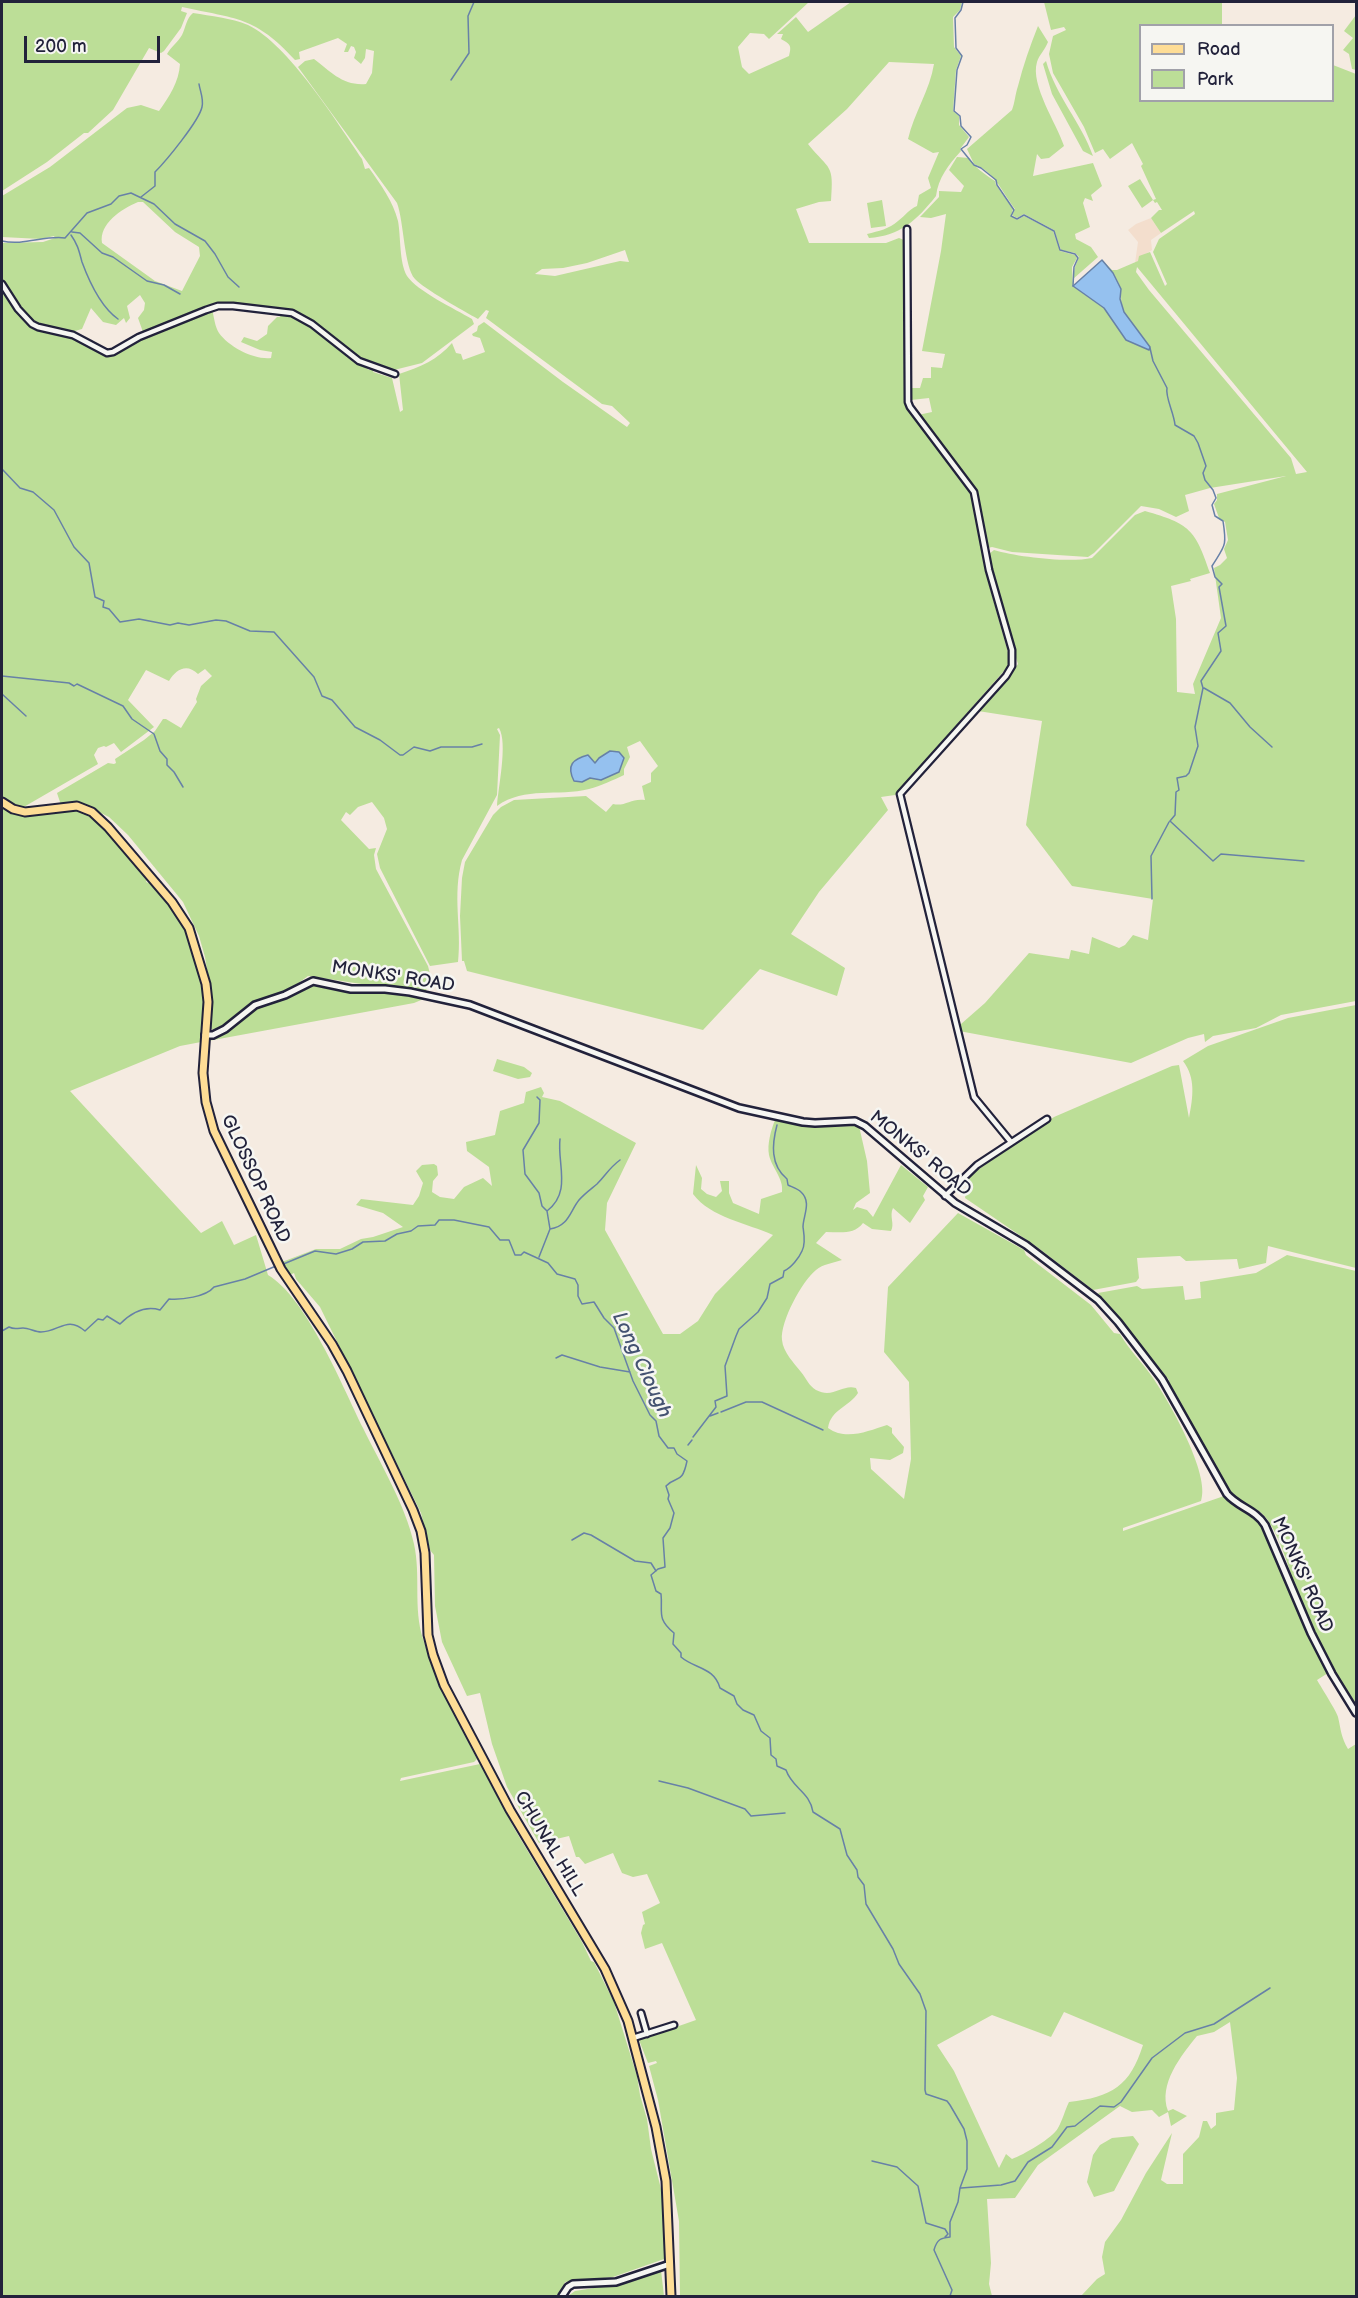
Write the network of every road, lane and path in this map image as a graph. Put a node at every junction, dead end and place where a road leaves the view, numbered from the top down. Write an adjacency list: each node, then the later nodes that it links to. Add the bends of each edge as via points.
1 (907, 229): 7 (street, via 908,402 974,492 989,570 1013,658 1006,676 900,794 974,1097)
2 (2, 284): 3 (street, via 32,324 73,335 107,353 203,311 232,306 296,315 359,361)
3 (395, 374)
4 (2, 802): 5 (main road, GLOSSOP ROAD, via 25,812 82,807 108,827 172,902 189,928 206,984)
5 (205, 1035): 8 (street, MONKS' ROAD, via 228,1028 255,1005 313,981 351,989 410,992 470,1005 739,1108 815,1124 860,1123); 9 (main road, GLOSSOP ROAD, via 205,1094 216,1135 275,1257 336,1350)
6 (1047, 1119): 7 (street)
7 (1011, 1142): 8 (street, via 966,1174)
8 (945, 1196): 10 (street, MONKS' ROAD, via 1026,1245 1077,1283 1109,1311 1140,1349 1162,1379 1227,1494 1265,1525 1311,1633)
9 (384, 1446): 14 (main road, CHUNAL HILL, via 424,1541 428,1635 444,1685 500,1792 605,1969)
10 (1356, 1713)
11 (641, 2013): 13 (street)
12 (674, 2025): 13 (street)
13 (647, 2034): 14 (street)
14 (633, 2038): 15 (main road, CHUNAL HILL, via 666,2181)
15 (670, 2264): 16 (street, via 616,2282 573,2284); 17 (main road, CHUNAL HILL)
16 (562, 2296)
17 (671, 2296)

